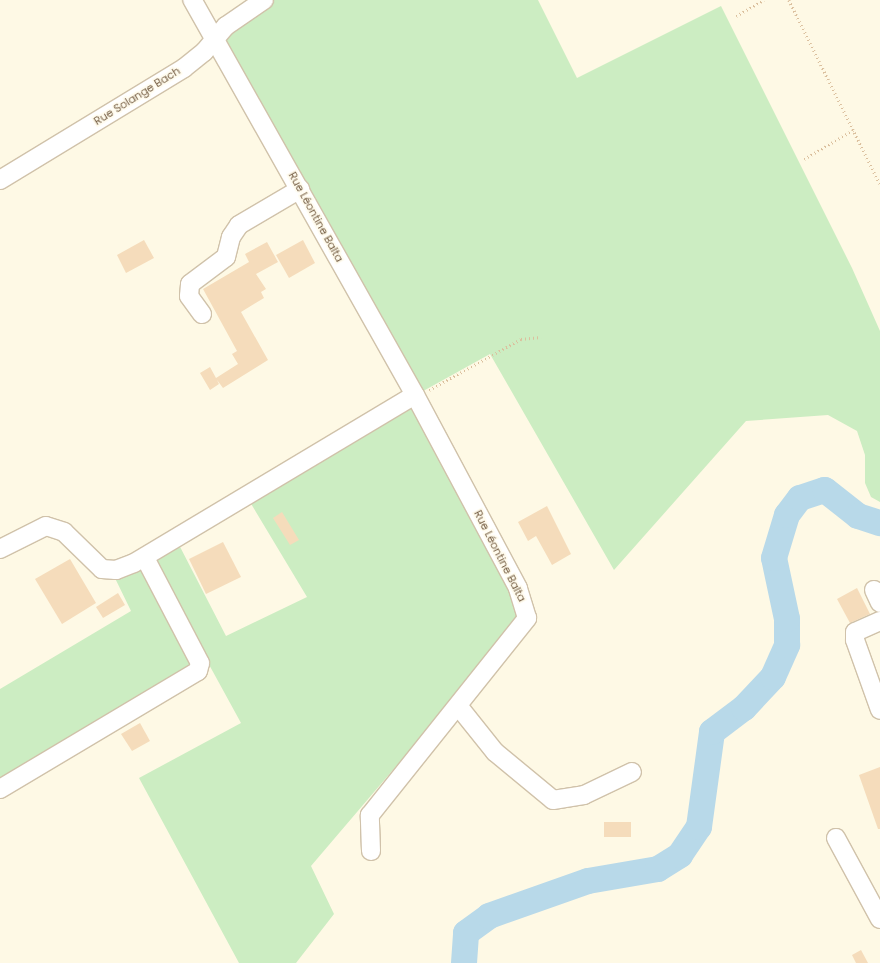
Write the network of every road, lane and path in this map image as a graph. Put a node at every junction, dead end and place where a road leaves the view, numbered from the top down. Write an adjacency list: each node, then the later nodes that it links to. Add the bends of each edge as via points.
1 (192, 0): 6 (street, Rue Léontine Balta)
2 (264, 0): 6 (street, Rue Solange Bach, via 226,26)
3 (764, 0): 5 (path)
4 (789, 0): 7 (path)
5 (736, 16)
6 (216, 39): 9 (street, Rue Solange Bach, via 184,68); 11 (street, Rue Léontine Balta)
7 (853, 130): 8 (path); 10 (path)
8 (804, 159)
9 (0, 180)
10 (880, 184)
11 (300, 189): 12 (street, via 239,225 231,237 226,257 190,284 189,296); 14 (street, Rue Léontine Balta)
12 (202, 314)
13 (541, 337): 14 (path, via 521,339)
14 (415, 395): 16 (street); 18 (street, Rue Léontine Balta, via 528,611 527,618)
15 (0, 549): 16 (street, via 46,526 64,532 102,569 116,570)
16 (144, 558): 21 (street, via 200,663 198,671)
17 (880, 621): 19 (street, via 855,632 855,640)
18 (458, 707): 20 (street, via 495,752 553,800 584,795); 23 (street, Rue Léontine Balta, via 370,815)
19 (880, 710)
20 (632, 772)
21 (0, 789)
22 (836, 838): 24 (street)
23 (371, 852)
24 (880, 919)

